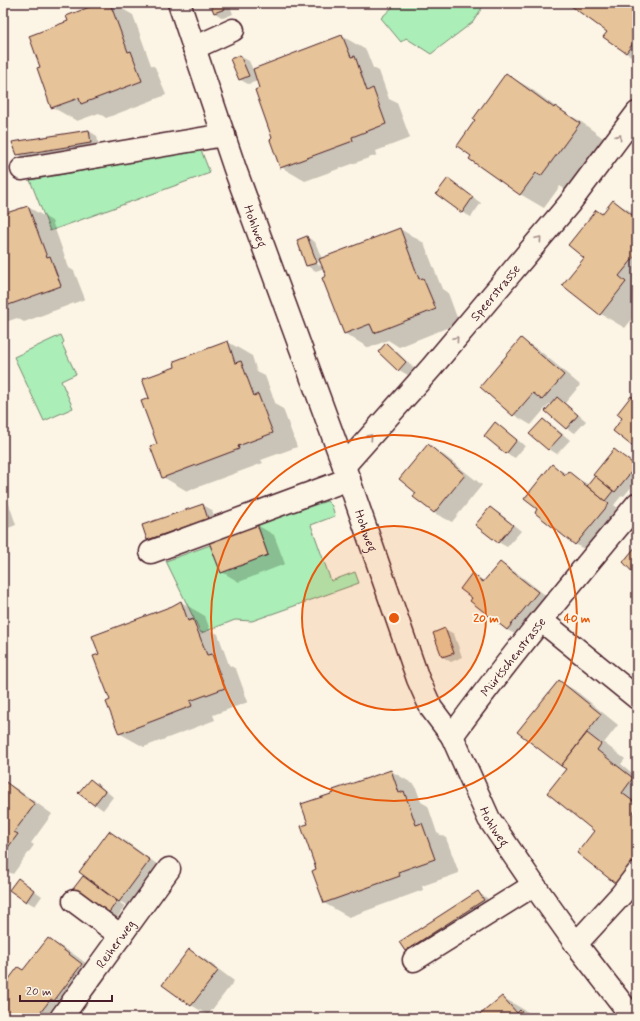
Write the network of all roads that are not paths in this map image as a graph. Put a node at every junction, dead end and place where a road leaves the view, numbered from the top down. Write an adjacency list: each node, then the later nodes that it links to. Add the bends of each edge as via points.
1 (179, 3): 3 (street, Hohlweg)
2 (233, 30): 3 (street)
3 (194, 48): 5 (street, Hohlweg)
4 (637, 113): 7 (street, Speerstrasse, one-way to 4, via 569,204)
5 (224, 136): 6 (street); 7 (street, Hohlweg)
6 (22, 169)
7 (346, 472): 9 (street); 12 (street, Hohlweg, via 418,679 431,708)
8 (637, 504): 10 (street, Mürtschenstrasse)
9 (151, 552)
10 (542, 621): 11 (street); 12 (street, Mürtschenstrasse)
11 (637, 698)
12 (452, 736): 15 (street, Hohlweg, via 489,819)
13 (169, 869): 17 (street, Reiherweg)
14 (637, 874): 18 (street)
15 (534, 885): 18 (street, Hohlweg); 19 (street)
16 (74, 901): 17 (street)
17 (121, 936): 20 (street, Reiherweg)
18 (576, 944): 21 (street, Hohlweg)
19 (414, 960)
20 (62, 1018)
21 (634, 1018)

